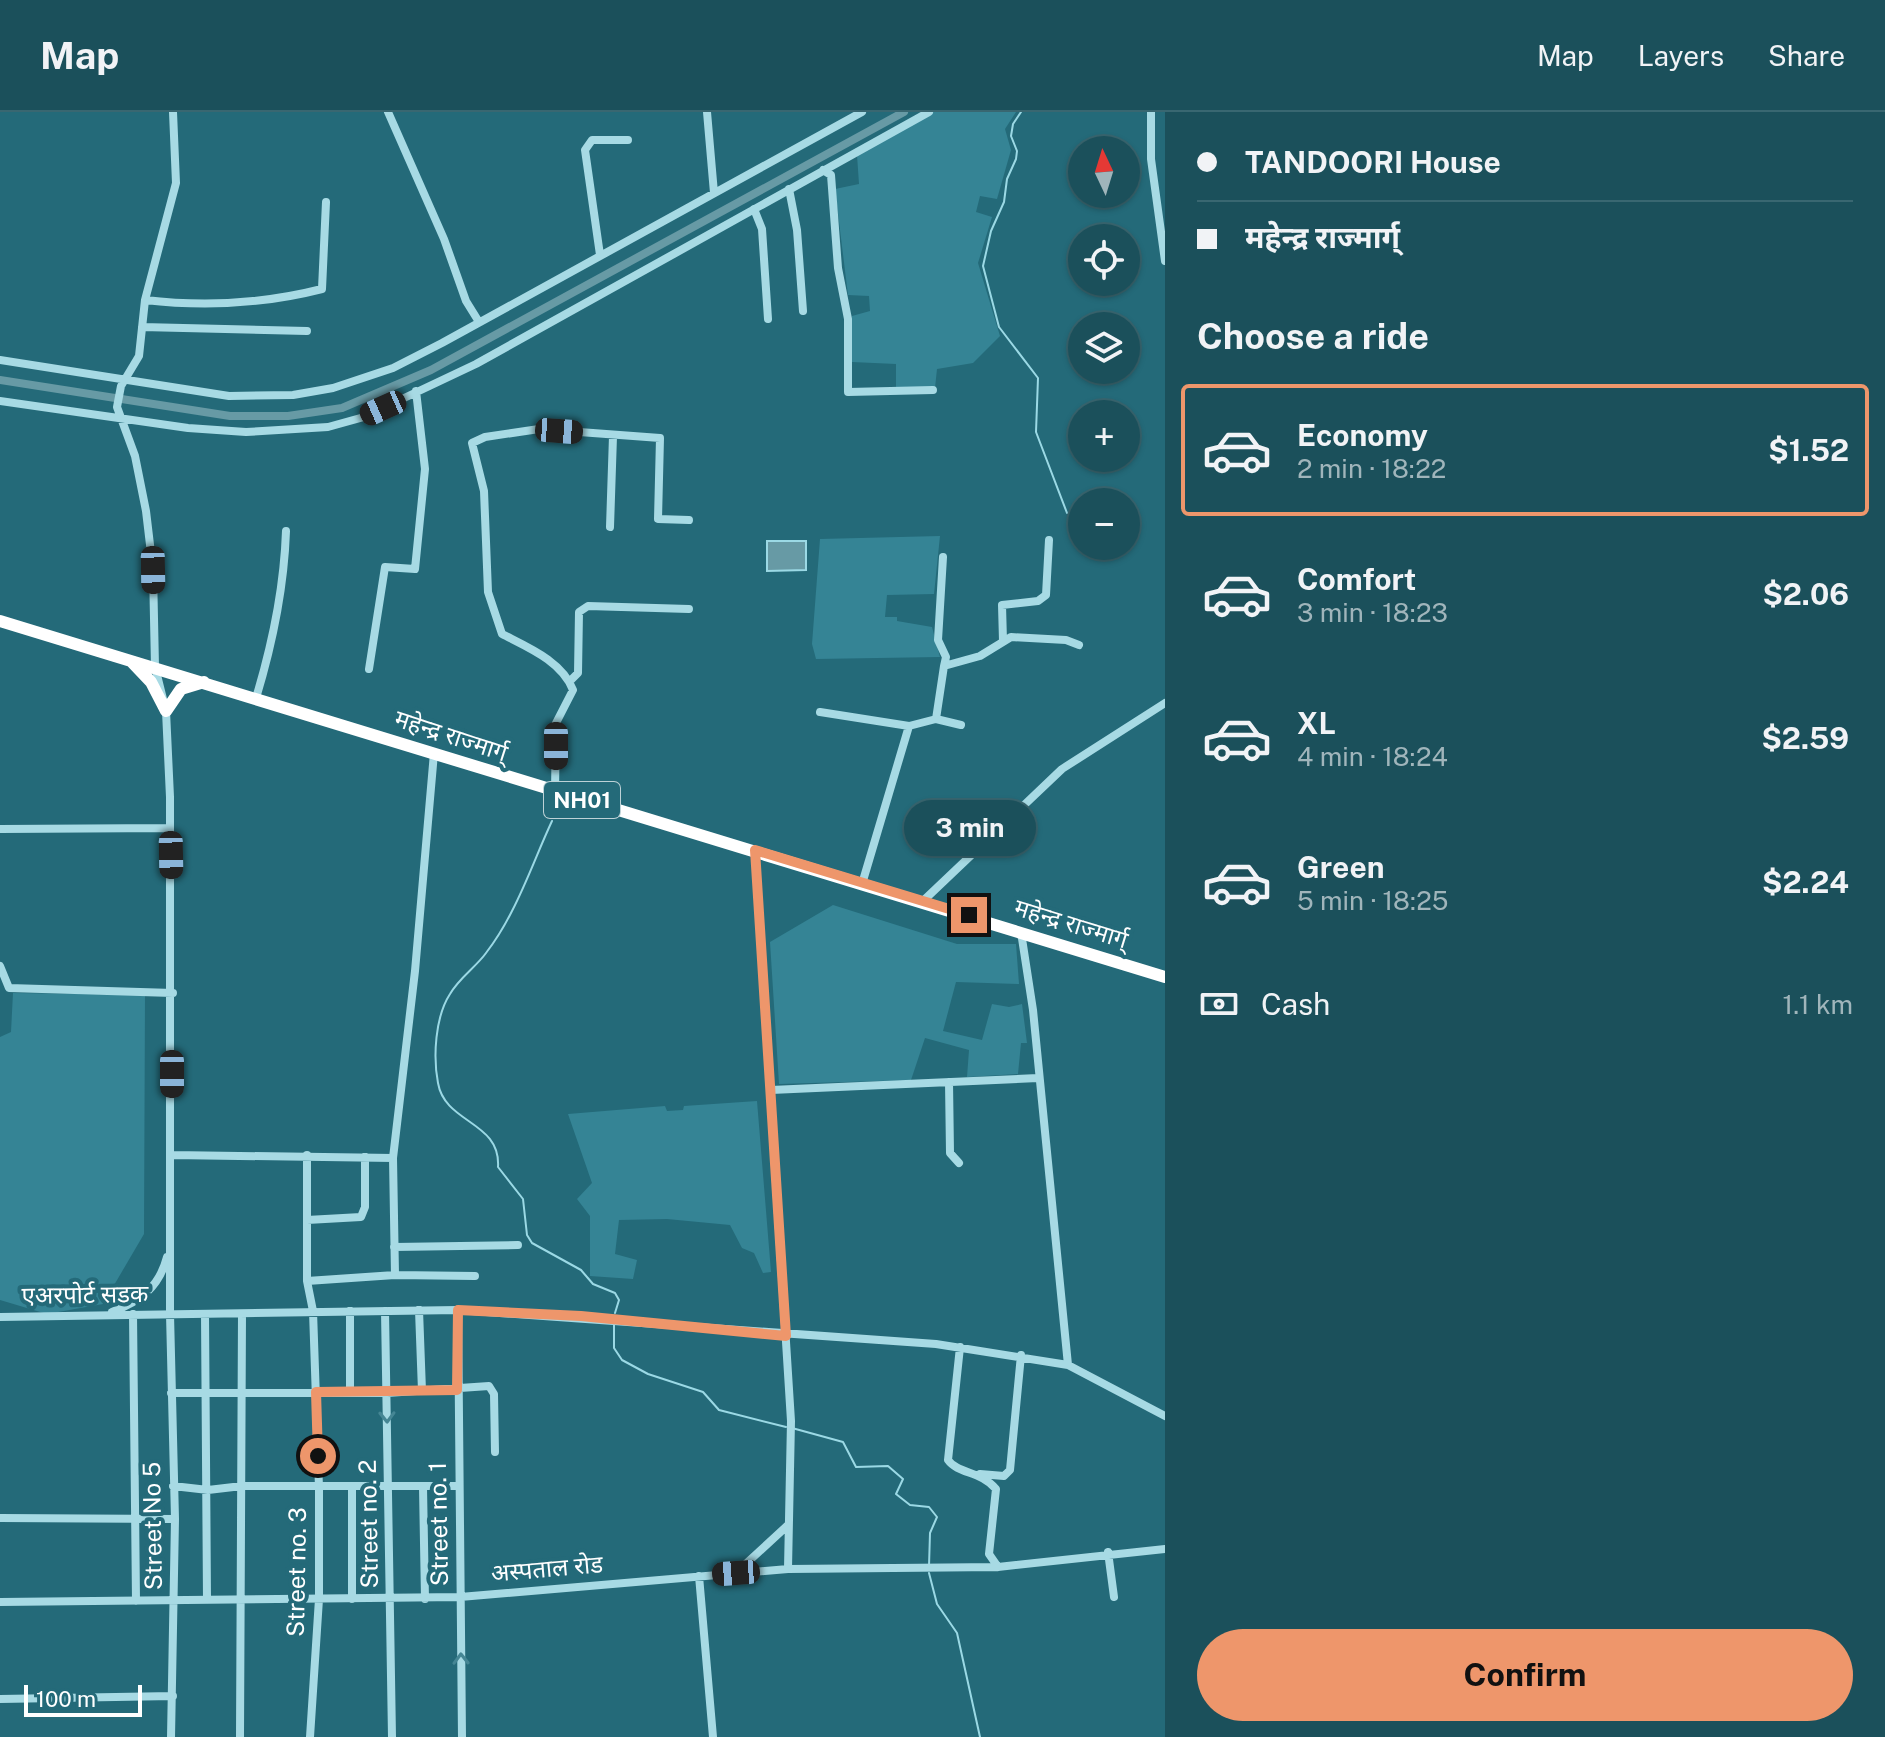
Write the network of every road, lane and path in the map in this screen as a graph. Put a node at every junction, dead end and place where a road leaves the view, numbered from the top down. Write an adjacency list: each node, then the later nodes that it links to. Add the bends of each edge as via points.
1 (173, 112): 15 (street, via 176,183)
2 (388, 112): 18 (street)
3 (707, 112): 10 (street)
4 (862, 112): 10 (street)
5 (929, 112): 8 (street)
6 (1151, 112): 14 (street, via 1151,159)
7 (628, 140): 13 (street, via 592,140 585,150)
8 (823, 170): 9 (street); 23 (street, via 831,175 838,268 846,297 848,392)
9 (789, 189): 12 (street); 16 (street)
10 (714, 193): 13 (street)
11 (326, 202): 15 (street, via 322,289 241,303)
12 (754, 209): 17 (street, via 762,229); 24 (street, via 476,364)
13 (600, 255): 18 (street)
14 (1165, 261)
15 (145, 300): 19 (street)
16 (803, 311)
17 (768, 319)
18 (479, 322): 22 (street, via 393,368 293,395 229,396)
19 (142, 327): 20 (street); 22 (street, via 139,356)
20 (307, 331)
21 (0, 360): 22 (street)
22 (126, 380): 26 (street, via 119,392)
23 (933, 390)
24 (416, 391): 26 (street, via 364,417 287,432 188,428); 40 (street, via 425,469 415,569 385,567)
25 (0, 401): 26 (street)
26 (119, 411): 39 (street, Street No 5, via 146,511)
27 (613, 436): 28 (street, via 660,438 658,519); 29 (street); 41 (street, via 539,429 472,443 484,491 488,592 502,634 541,654)
28 (689, 520)
29 (610, 527)
30 (286, 531): 43 (street, via 275,638)
31 (1049, 540): 35 (street, via 1046,595 1038,601 1002,605)
32 (943, 557): 38 (street, via 938,645 946,657)
33 (689, 609): 41 (street, via 588,606 579,612 578,673)
34 (0, 621): 37 (highway, महेन्द्र राज्मार्ग् / NH01)
35 (1003, 641): 36 (street, via 1053,639); 38 (street, via 969,661)
36 (1079, 645)
37 (127, 658): 39 (highway, महेन्द्र राज्मार्ग् / NH01); 45 (highway, via 151,682)
38 (944, 666): 47 (street)
39 (155, 667): 42 (highway, महेन्द्र राज्मार्ग् / NH01); 45 (street, Street No 5)
40 (369, 669)
41 (570, 681): 51 (street, via 573,690 556,723)
42 (207, 682): 43 (highway, महेन्द्र राज्मार्ग् / NH01); 45 (highway, via 181,689)
43 (256, 698): 50 (highway, महेन्द्र राज्मार्ग् / NH01)
44 (1165, 703): 56 (street, via 1062,769)
45 (166, 711): 52 (street, Street No 5)
46 (820, 712): 49 (street)
47 (936, 719): 48 (street); 49 (street)
48 (961, 725)
49 (909, 726): 55 (street)
50 (434, 753): 51 (highway, महेन्द्र राज्मार्ग् / NH01); 67 (street)
51 (555, 792): 54 (highway, महेन्द्र राज्मार्ग् / NH01)
52 (170, 828): 53 (street); 60 (street, Street No 5)
53 (0, 829)
54 (755, 850): 55 (highway, महेन्द्र राज्मार्ग् / NH01); 63 (street)
55 (862, 884): 56 (highway, महेन्द्र राज्मार्ग् / NH01)
56 (923, 901): 57 (highway, महेन्द्र राज्मार्ग् / NH01)
57 (1021, 932): 59 (highway, महेन्द्र राज्मार्ग् / NH01); 61 (street)
58 (0, 966): 60 (street, via 9,988)
59 (1165, 977)
60 (173, 993): 64 (street, Street No 5)
61 (1038, 1078): 62 (street); 90 (street)
62 (949, 1082): 63 (street); 68 (street, via 950,1153)
63 (771, 1090): 87 (street)
64 (172, 1155): 65 (street); 70 (street, Street No 5)
65 (307, 1155): 66 (street); 69 (street, Street no. 3)
66 (365, 1157): 67 (street); 69 (street, via 361,1217)
67 (393, 1158): 72 (street)
68 (959, 1163)
69 (307, 1220): 75 (street, Street no. 3)
70 (171, 1240): 82 (street, Street No 5); 85 (street, via 163,1272 148,1292)
71 (518, 1245): 72 (street)
72 (394, 1247): 73 (street)
73 (395, 1275): 74 (street); 75 (street)
74 (475, 1276)
75 (307, 1281): 78 (street, Street no. 3)
76 (419, 1310): 77 (street, एअरपोर्ट सडक); 80 (street, एअरपोर्ट सडक); 92 (street)
77 (458, 1310): 87 (street, एअरपोर्ट सडक); 91 (street, Street no. 1)
78 (313, 1311): 79 (street, एअरपोर्ट सडक); 84 (street, एअरपोर्ट सडक); 93 (street, Street no. 3)
79 (350, 1311): 80 (street, एअरपोर्ट सडक); 94 (street)
80 (385, 1311): 96 (street, Street no. 2)
81 (133, 1314): 82 (street, एअरपोर्ट सडक); 85 (street, एअरपोर्ट सडक); 111 (street)
82 (170, 1314): 83 (street, एअरपोर्ट सडक); 95 (street, Street No 5)
83 (205, 1314): 84 (street, एअरपोर्ट सडक); 97 (street)
84 (242, 1314): 98 (street)
85 (103, 1315): 86 (street, एअरपोर्ट सडक)
86 (0, 1317)
87 (786, 1336): 88 (street, एअरपोर्ट सडक); 113 (street, via 791,1421)
88 (960, 1347): 89 (street, एअरपोर्ट सडक); 101 (street, via 948,1460)
89 (1021, 1355): 90 (street, एअरपोर्ट सडक); 101 (street, via 1010,1470 1004,1476)
90 (1068, 1365): 99 (street, एअरपोर्ट सडक)
91 (457, 1390): 92 (street); 100 (street, via 494,1389); 104 (street, Street no. 1)
92 (422, 1391): 96 (street)
93 (316, 1392): 94 (street); 98 (street); 106 (street, Street no. 3)
94 (350, 1392): 96 (street)
95 (171, 1393): 97 (street); 102 (street, Street No 5)
96 (387, 1393): 108 (street, Street no. 2, one-way to 108)
97 (205, 1394): 98 (street); 109 (street)
98 (241, 1395): 103 (street)
99 (1165, 1416)
100 (495, 1452)
101 (979, 1474): 116 (street, via 997,1491 989,1554)
102 (173, 1486): 109 (street); 112 (street, Street No 5)
103 (242, 1486): 106 (street); 109 (street); 128 (street)
104 (459, 1486): 105 (street); 120 (street, Street no. 1)
105 (423, 1487): 108 (street); 125 (street)
106 (319, 1488): 107 (street); 123 (street, Street no. 3)
107 (352, 1488): 108 (street); 124 (street)
108 (388, 1489): 122 (street, Street no. 2)
109 (208, 1490): 127 (street)
110 (0, 1518): 111 (street)
111 (135, 1518): 112 (street); 129 (street)
112 (175, 1519): 126 (street, Street No 5)
113 (788, 1525): 117 (street); 118 (street)
114 (1165, 1549): 115 (street, अस्पताल रोड)
115 (1108, 1552): 116 (street, अस्पताल रोड); 121 (street)
116 (998, 1567): 117 (street, अस्पताल रोड)
117 (788, 1569): 118 (street, अस्पताल रोड)
118 (736, 1573): 119 (street, अस्पताल रोड)
119 (699, 1576): 120 (street, अस्पताल रोड); 138 (street)
120 (460, 1597): 125 (street, अस्पताल रोड); 137 (street, Street no. 1, one-way to 120)
121 (1114, 1597)
122 (390, 1598): 124 (street, अस्पताल रोड); 125 (street, अस्पताल रोड); 136 (street, Street no. 2)
123 (319, 1599): 124 (street, अस्पताल रोड); 128 (street, अस्पताल रोड); 135 (street, Street no. 3)
124 (352, 1599)
125 (425, 1599)
126 (174, 1600): 127 (street, अस्पताल रोड); 129 (street, अस्पताल रोड); 131 (street, Street No 5)
127 (207, 1600): 128 (street, अस्पताल रोड)
128 (243, 1600): 134 (street)
129 (136, 1601): 130 (street, अस्पताल रोड)
130 (0, 1602)
131 (173, 1696): 132 (street); 133 (street, Street No 5)
132 (0, 1699)
133 (171, 1737)
134 (240, 1737)
135 (310, 1737)
136 (392, 1737)
137 (462, 1737)
138 (713, 1737)

